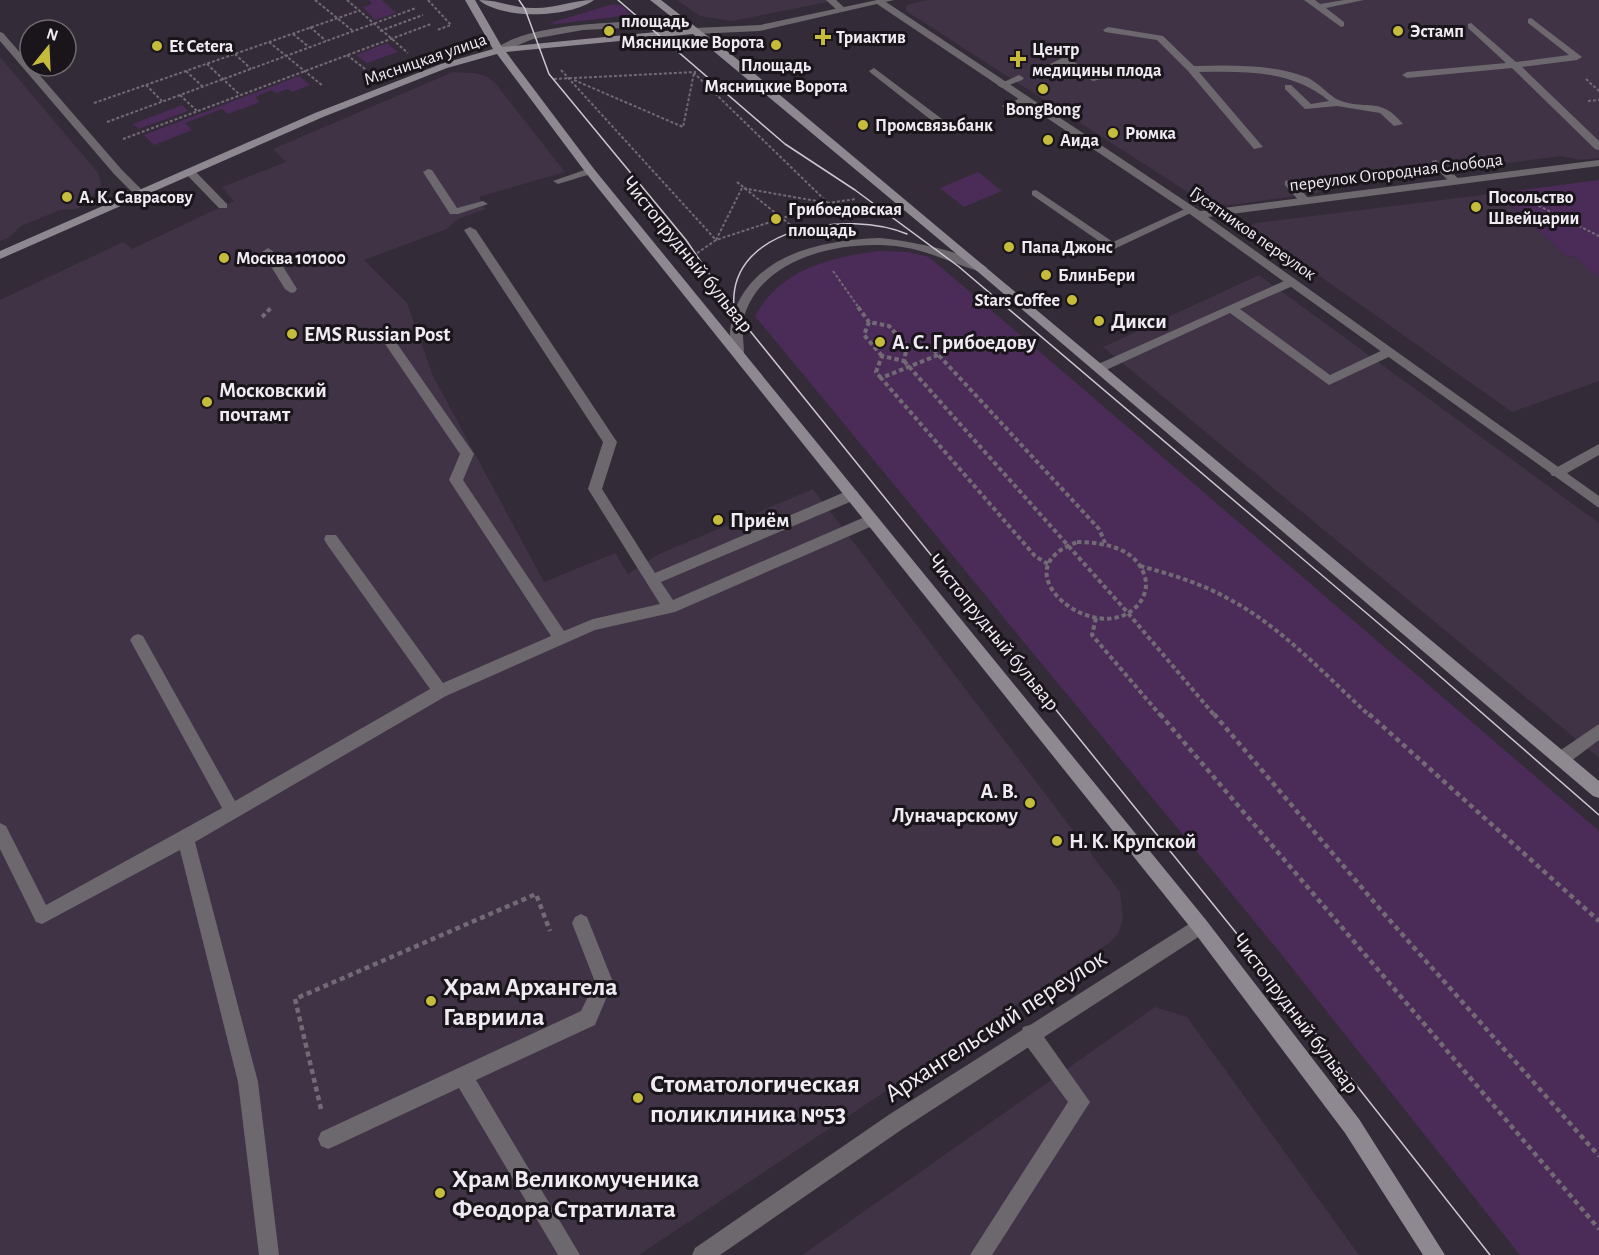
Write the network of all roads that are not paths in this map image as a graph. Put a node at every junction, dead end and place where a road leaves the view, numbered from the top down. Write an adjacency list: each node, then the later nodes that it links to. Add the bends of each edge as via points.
1 (470, 0): 18 (main road, Чистопрудный бульвар)
2 (484, 0): 3 (main road, via 506,9 530,11)
3 (588, 0)
4 (655, 0): 12 (main road)
5 (831, 0): 10 (street)
6 (1309, 0): 9 (street)
7 (1359, 0): 9 (street)
8 (885, 1): 10 (street, Мясницкая улица); 26 (street, Гусятников переулок)
9 (1319, 7): 13 (street)
10 (842, 10): 16 (street, Мясницкая улица, via 760,28)
11 (1531, 21): 20 (street, via 1577,57)
12 (685, 23): 16 (main road); 18 (street, via 583,27 531,37)
13 (1341, 24)
14 (1471, 26): 20 (street)
15 (1108, 30): 21 (street, via 1160,38)
16 (695, 31): 18 (main road, Мясницкая улица); 52 (main road)
17 (0, 35): 44 (street)
18 (499, 50): 37 (main road, Чистопрудный бульвар); 38 (main road, Мясницкая улица, via 444,66 339,107)
19 (1055, 64): 25 (street, via 1065,60)
20 (1514, 65): 23 (street); 34 (street)
21 (1191, 69): 29 (street, via 1226,67 1292,77 1311,82); 33 (street)
22 (874, 71): 32 (street, via 949,129)
23 (1407, 75)
24 (1019, 78): 26 (street)
25 (1096, 79)
26 (1002, 85): 28 (street, Гусятников переулок)
27 (1288, 87): 29 (street, via 1308,107)
28 (1023, 100): 30 (street); 48 (street, Гусятников переулок)
29 (1337, 103): 31 (street, via 1383,110)
30 (1007, 106)
31 (1398, 124)
32 (960, 125)
33 (1258, 147)
34 (1599, 147)
35 (1436, 163): 41 (street)
36 (1599, 163): 41 (street, переулок Огородная Слобода)
37 (590, 171): 40 (street); 58 (main road, Чистопрудный бульвар)
38 (190, 172): 44 (main road, Мясницкая улица); 47 (street)
39 (428, 172): 46 (street, via 454,212)
40 (558, 181)
41 (1455, 182): 45 (street, переулок Огородная Слобода)
42 (1290, 183): 45 (street)
43 (1036, 193): 48 (street, переулок Огородная Слобода, via 1112,247)
44 (140, 194): 51 (main road, Мясницкая улица)
45 (1305, 201): 48 (street, переулок Огородная Слобода)
46 (483, 204)
47 (223, 206)
48 (1194, 212): 53 (street, Гусятников переулок)
49 (470, 230): 66 (street, via 610,442 595,489)
50 (268, 252): 54 (street)
51 (0, 255)
52 (981, 268): 58 (street, via 900,243 840,244 794,257 772,269 749,294 738,316); 59 (main road)
53 (1291, 282): 55 (street); 57 (street, Гусятников переулок)
54 (291, 289)
55 (1232, 308): 57 (street, via 1329,381); 59 (street)
56 (385, 335): 68 (street, via 467,454 456,480)
57 (1389, 352): 61 (street, Гусятников переулок)
58 (738, 354): 62 (main road, Чистопрудный бульвар)
59 (1100, 368): 72 (main road)
60 (1599, 449): 61 (street)
61 (1557, 473): 63 (street, Гусятников переулок)
62 (852, 495): 64 (main road, Чистопрудный бульвар); 66 (street)
63 (1599, 503)
64 (872, 520): 67 (street); 78 (main road, Чистопрудный бульвар)
65 (332, 539): 70 (street)
66 (652, 580): 67 (street)
67 (670, 608): 68 (street, via 593,625)
68 (561, 639): 70 (street)
69 (138, 640): 74 (street)
70 (440, 691): 74 (street)
71 (1599, 731): 72 (street)
72 (1561, 759): 73 (main road)
73 (1599, 791)
74 (232, 811): 76 (street)
75 (0, 831): 76 (street, via 42,916)
76 (186, 838): 82 (street, via 248,1082)
77 (581, 923): 80 (street, via 604,982 588,1018)
78 (1200, 926): 79 (street, Архангельский переулок); 86 (main road, Чистопрудный бульвар, via 1352,1126)
79 (1030, 1034): 84 (street, Архангельский переулок); 85 (street, via 1080,1102)
80 (463, 1076): 81 (street); 83 (street)
81 (328, 1139)
82 (269, 1255)
83 (570, 1255)
84 (702, 1255)
85 (980, 1255)
86 (1435, 1255)

